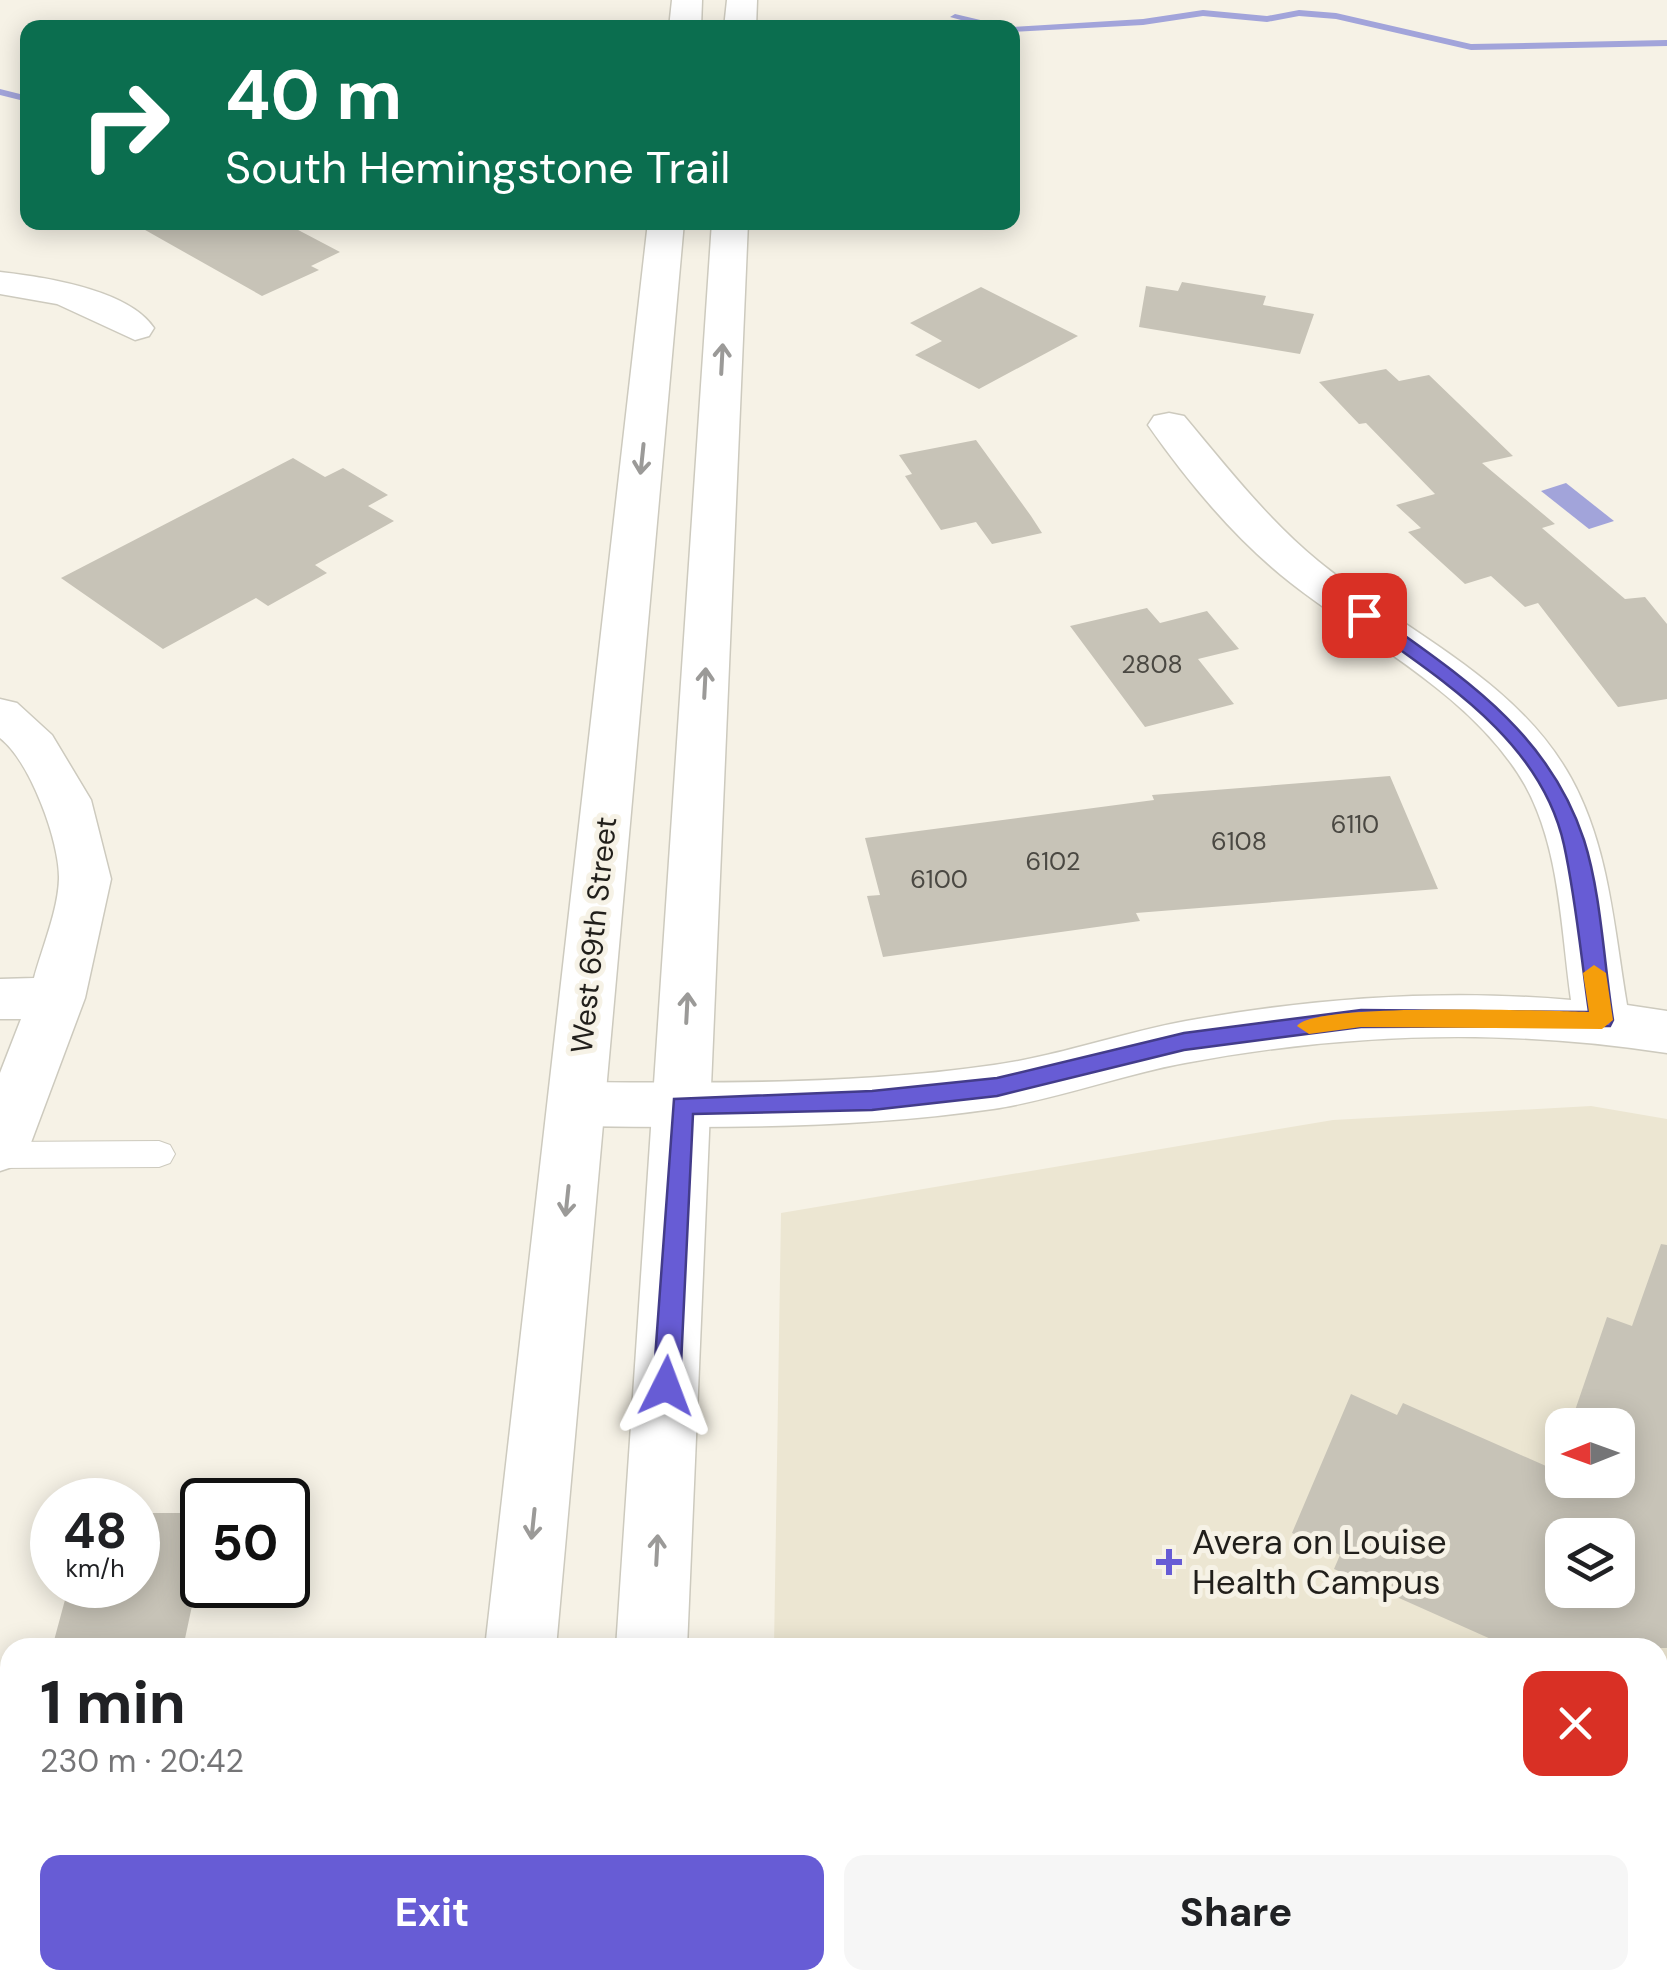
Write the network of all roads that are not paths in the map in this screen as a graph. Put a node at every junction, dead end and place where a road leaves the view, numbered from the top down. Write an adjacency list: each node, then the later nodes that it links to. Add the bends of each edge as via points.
1 (665, 230): 11 (main road, West 69th Street, one-way to 11)
2 (730, 230): 12 (main road, one-way to 2)
3 (0, 283): 4 (main road, via 98,303)
4 (135, 328)
5 (1170, 425): 9 (main road, via 1250,522 1302,571 1485,703 1548,779 1574,842)
6 (0, 714): 7 (main road, via 28,735 66,800 84,879)
7 (57, 998): 8 (main road); 13 (main road)
8 (0, 999)
9 (1602, 1020): 10 (main road); 12 (main road, via 1361,1019 1184,1042 997,1087 872,1100)
10 (1667, 1032)
11 (577, 1104): 12 (main road); 15 (main road, West 69th Street, one-way to 15)
12 (682, 1105): 16 (main road, one-way to 12)
13 (0, 1152): 14 (lane)
14 (159, 1154)
15 (521, 1638)
16 (652, 1638)

